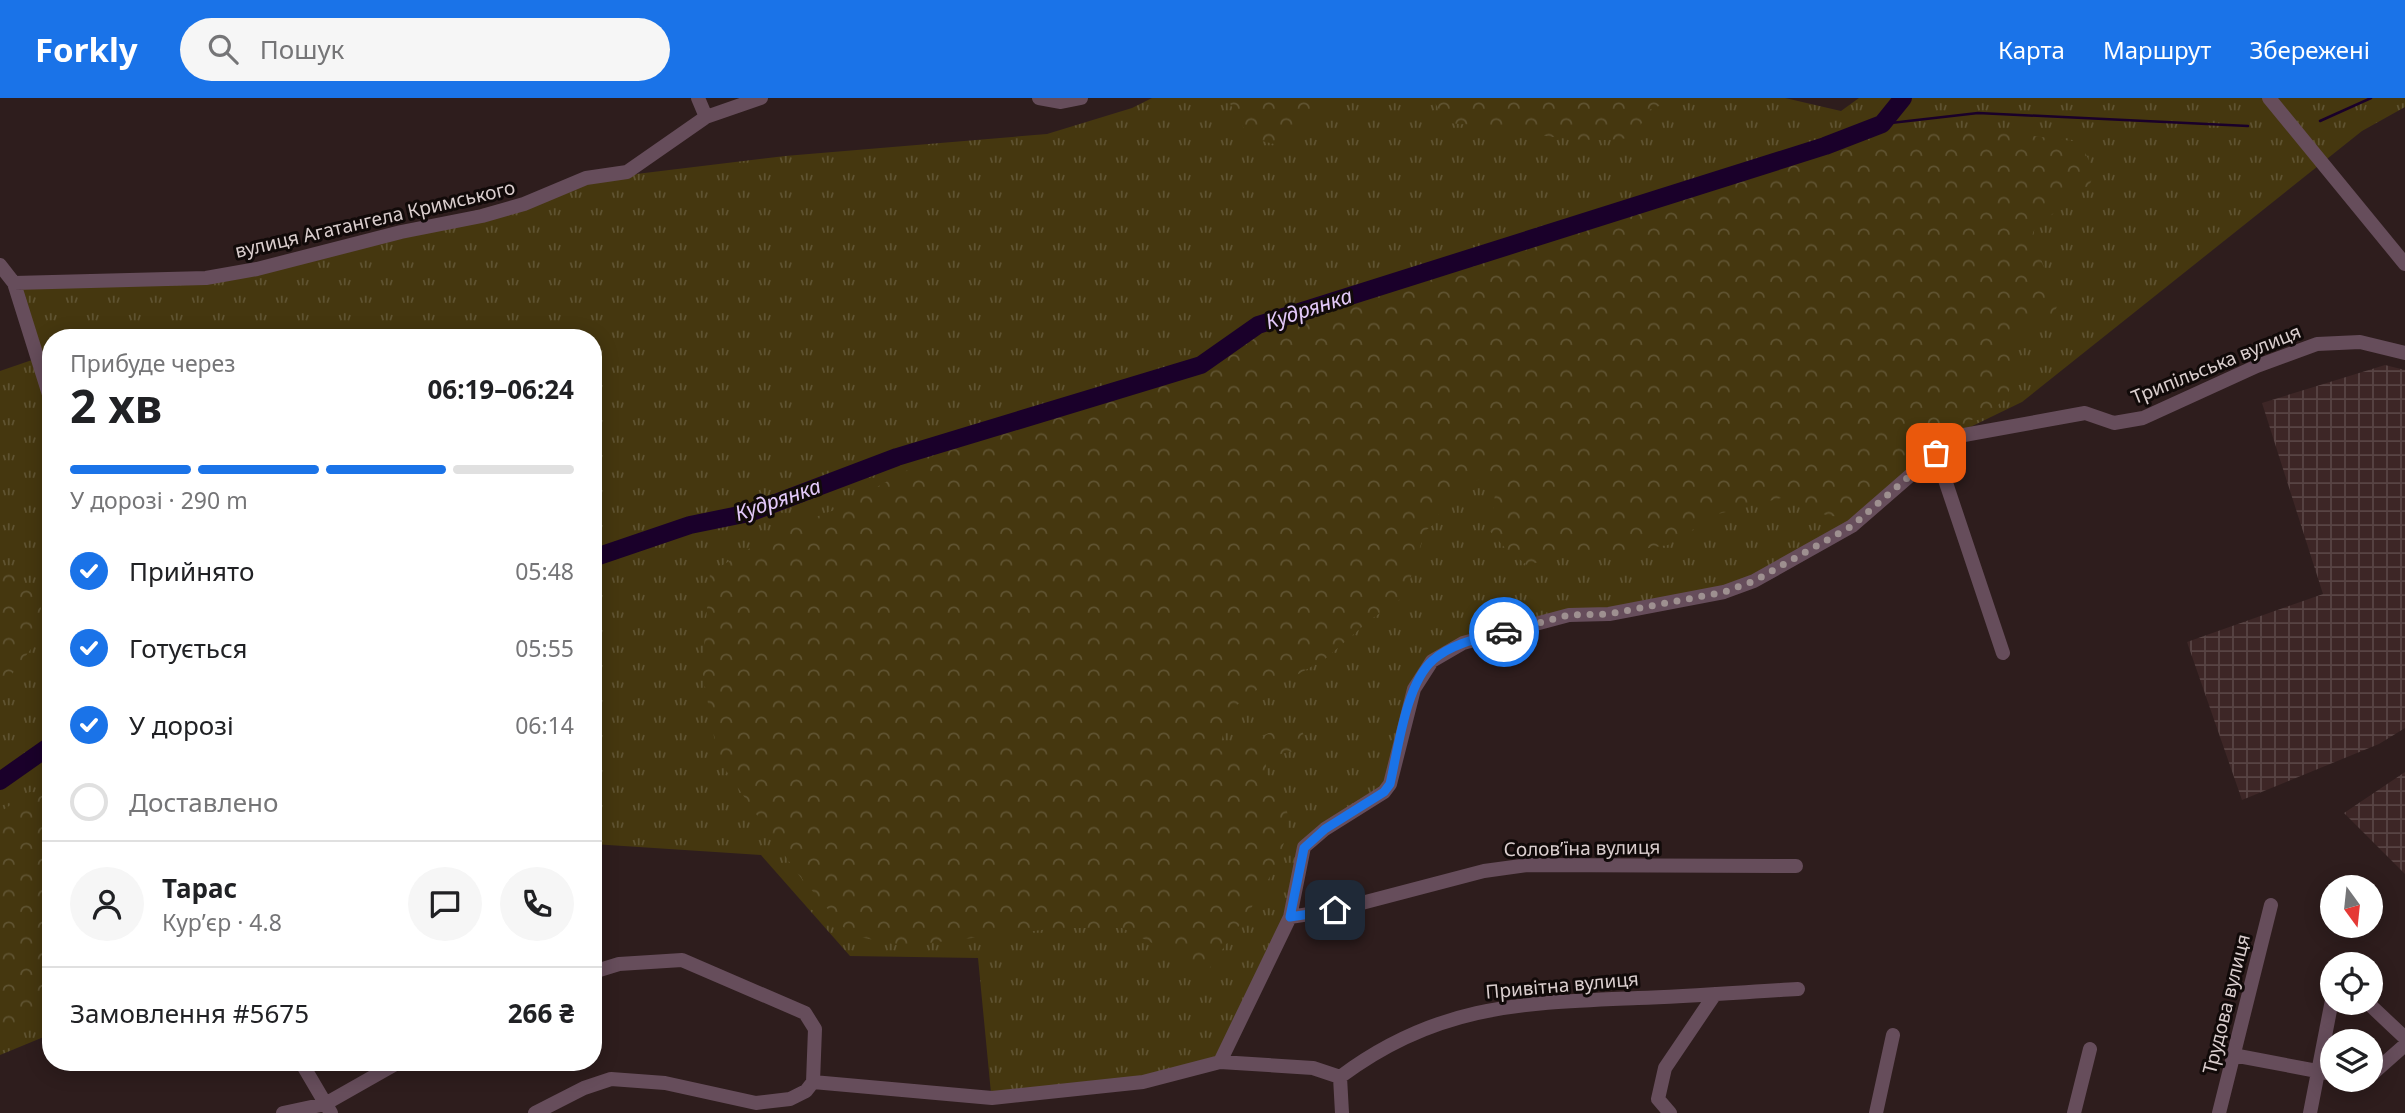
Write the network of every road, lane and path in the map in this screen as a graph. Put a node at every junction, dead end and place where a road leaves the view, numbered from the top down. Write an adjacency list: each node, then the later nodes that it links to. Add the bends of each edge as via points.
1 (698, 98): 6 (street)
2 (761, 98): 6 (street, вулиця Агатангела Кримського)
3 (1081, 98): 5 (street)
4 (2269, 98): 7 (street)
5 (1042, 99)
6 (706, 117): 9 (street, вулиця Агатангела Кримського, via 627,172 586,178 482,216 206,278)
7 (2405, 264)
8 (0, 265): 9 (street)
9 (14, 283): 11 (street)
10 (2405, 353): 12 (street, Трипільська вулиця, via 2360,342 2317,344 2143,418 2114,423 2085,413 1964,435)
11 (42, 372)
12 (1936, 453): 13 (street); 16 (street, Трипільська вулиця, via 1852,526 1754,581 1724,592 1609,614 1569,615 1462,643 1432,661 1414,689 1390,784 1304,848)
13 (2003, 653)
14 (1796, 866): 16 (street, Соловʼїна вулиця, via 1528,865 1484,871 1335,910)
15 (2271, 905): 25 (street, Трудова вулиця)
16 (1290, 917): 26 (street, Трипільська вулиця)
17 (602, 969): 32 (street, via 682,960 805,1013 815,1029)
18 (1798, 989): 19 (street, Привітна вулиця)
19 (1715, 994): 31 (street, Привітна вулиця, via 1482,1010 1418,1030); 40 (street, via 1665,1068 1658,1099)
20 (2381, 1015): 22 (street)
21 (1894, 1035): 41 (street)
22 (2405, 1038)
23 (2405, 1045): 27 (street)
24 (2090, 1049): 42 (street)
25 (2233, 1055): 30 (street); 43 (street, Трудова вулиця)
26 (1220, 1062): 31 (street, via 1313,1069); 34 (street, via 1143,1082)
27 (2383, 1064)
28 (307, 1071): 35 (street)
29 (385, 1071): 35 (street)
30 (2320, 1071)
31 (1340, 1077): 39 (street)
32 (813, 1082): 34 (street); 37 (street, via 790,1098 756,1103 665,1083 611,1079)
33 (2320, 1087): 44 (street)
34 (992, 1098): 38 (street)
35 (328, 1109): 36 (street)
36 (283, 1113)
37 (535, 1113)
38 (994, 1113)
39 (1342, 1113)
40 (1670, 1113)
41 (1876, 1113)
42 (2074, 1113)
43 (2219, 1113)
44 (2310, 1113)

